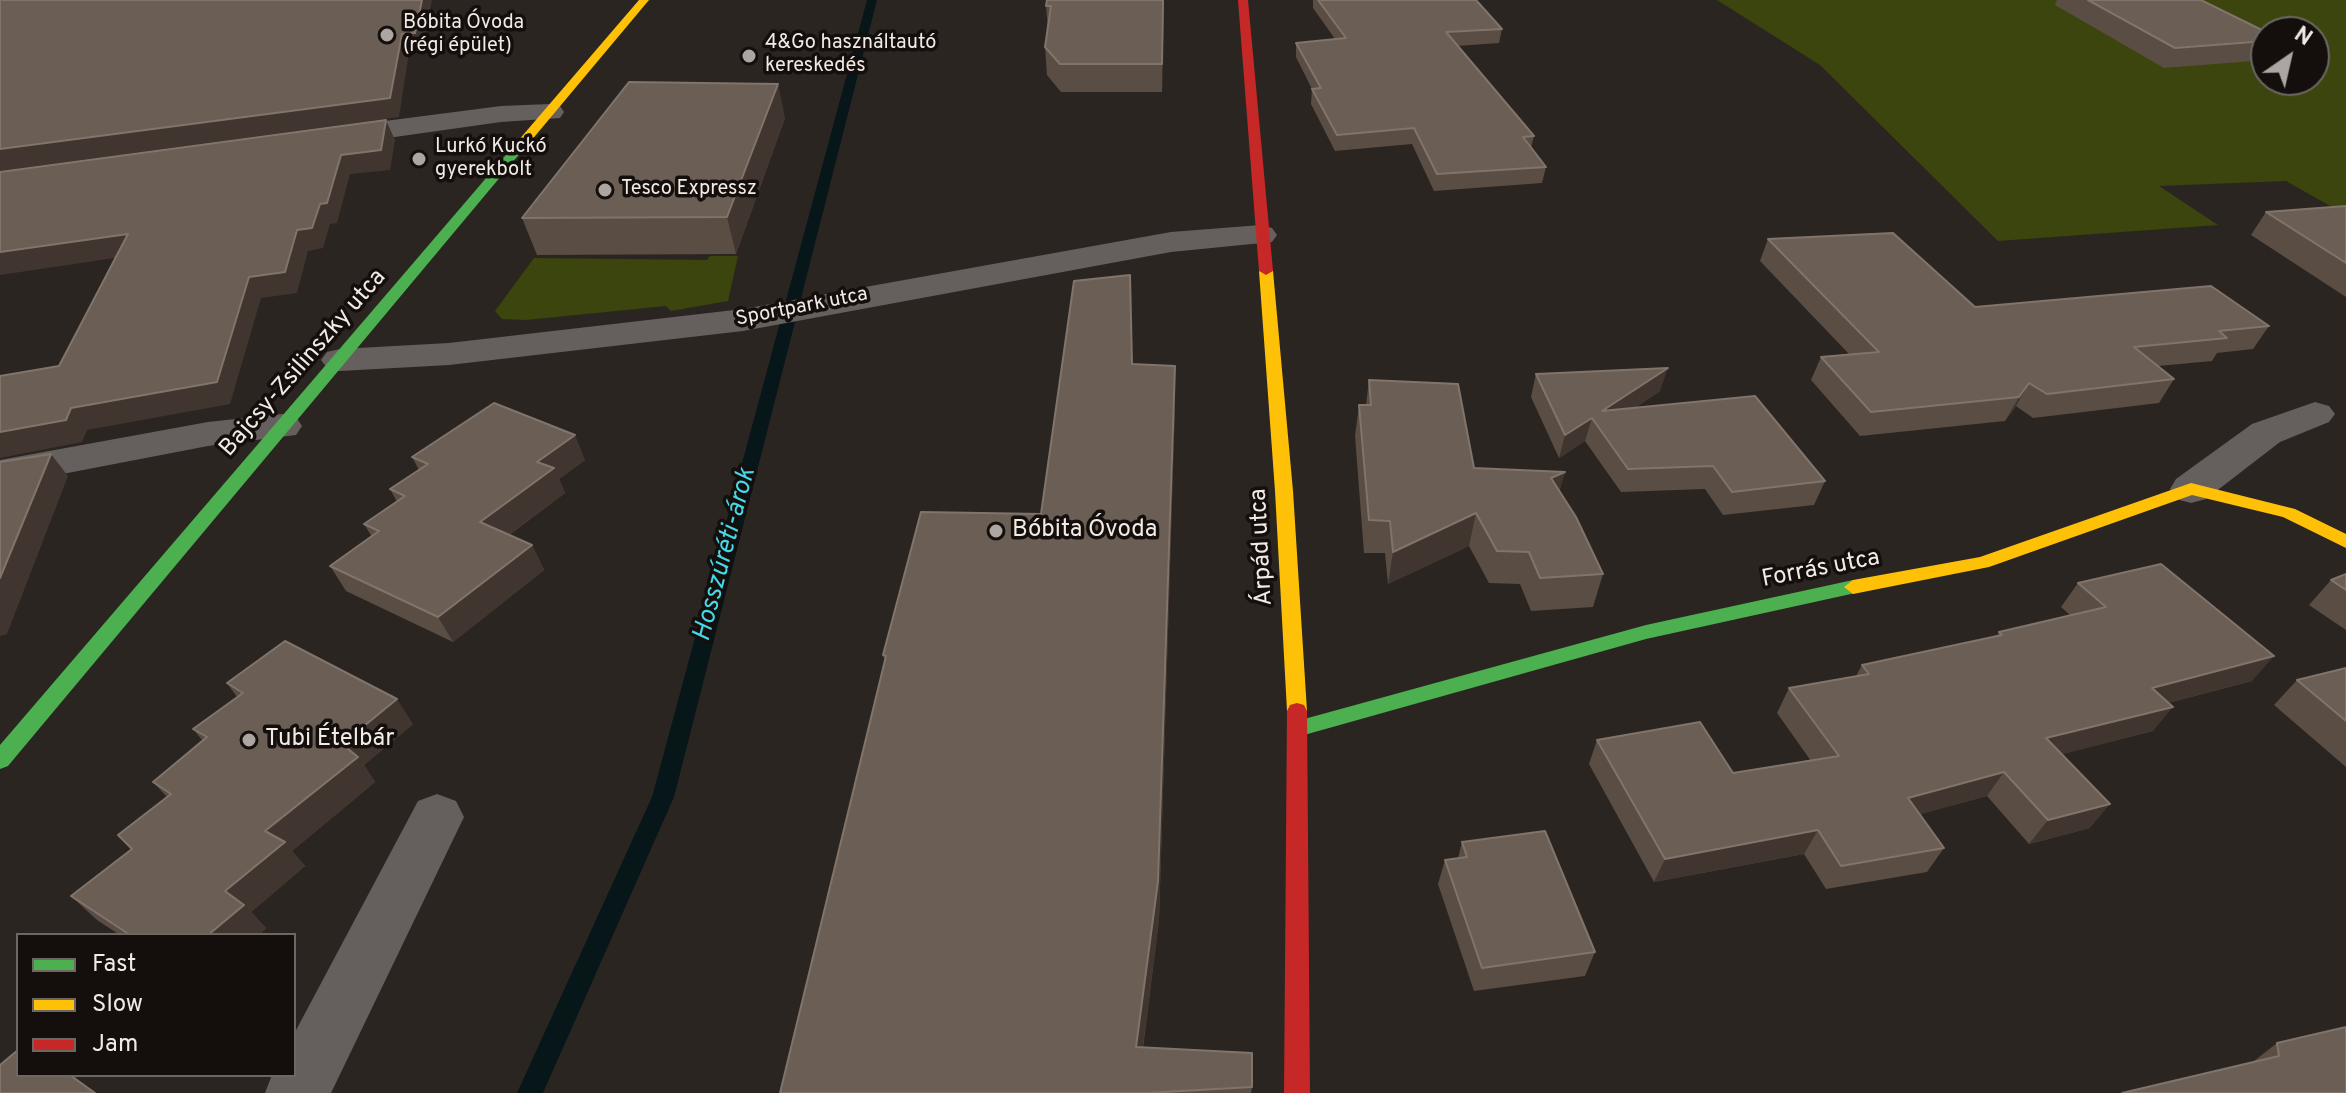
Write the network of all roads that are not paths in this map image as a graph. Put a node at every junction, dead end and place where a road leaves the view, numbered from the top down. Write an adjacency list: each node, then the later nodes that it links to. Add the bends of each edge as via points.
1 (644, 0): 3 (street, Bajcsy-Zsilinszky utca)
2 (1243, 0): 5 (street, Árpád utca)
3 (550, 112): 4 (street); 6 (street, Bajcsy-Zsilinszky utca)
4 (298, 142)
5 (1261, 235): 6 (street, Sportpark utca, via 1171,242 743,320 449,354); 12 (street, Árpád utca, via 1284,491)
6 (340, 360): 8 (street, Bajcsy-Zsilinszky utca)
7 (2315, 414): 10 (street, via 2266,433)
8 (282, 426): 9 (street, via 208,434); 13 (street, Bajcsy-Zsilinszky utca)
9 (0, 473)
10 (2191, 489): 11 (street, via 2289,513); 12 (street, Forrás utca, via 1983,563 1646,632)
11 (2346, 542)
12 (1297, 729): 16 (street, Árpád utca)
13 (0, 760)
14 (437, 817): 15 (street)
15 (299, 1079)
16 (1297, 1093)

